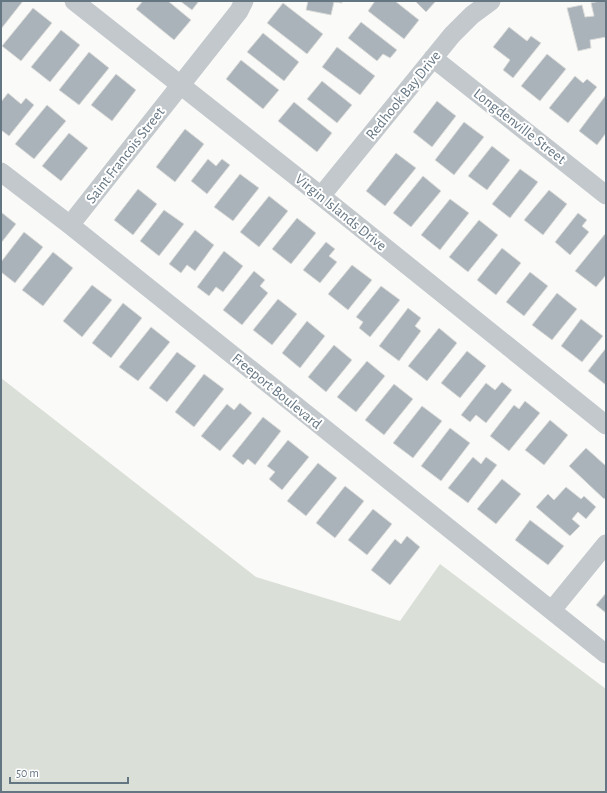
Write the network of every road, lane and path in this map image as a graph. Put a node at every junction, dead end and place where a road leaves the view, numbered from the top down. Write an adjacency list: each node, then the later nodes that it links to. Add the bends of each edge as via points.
1 (74, 1): 5 (street, Virgin Islands Drive)
2 (244, 1): 5 (street, Saint Francois Street, via 239,11)
3 (491, 1): 4 (street, Redhook Bay Drive, via 462,24)
4 (433, 58): 7 (street, Longdenville Street); 8 (street, Redhook Bay Drive)
5 (180, 86): 8 (street, Virgin Islands Drive); 9 (street, Saint Francois Street)
6 (1, 172): 9 (street, Freeport Boulevard)
7 (606, 194)
8 (321, 196): 10 (street, Virgin Islands Drive)
9 (70, 225): 12 (street, Freeport Boulevard)
10 (606, 425)
11 (606, 544): 12 (street)
12 (552, 610): 13 (street, Freeport Boulevard)
13 (606, 654)

